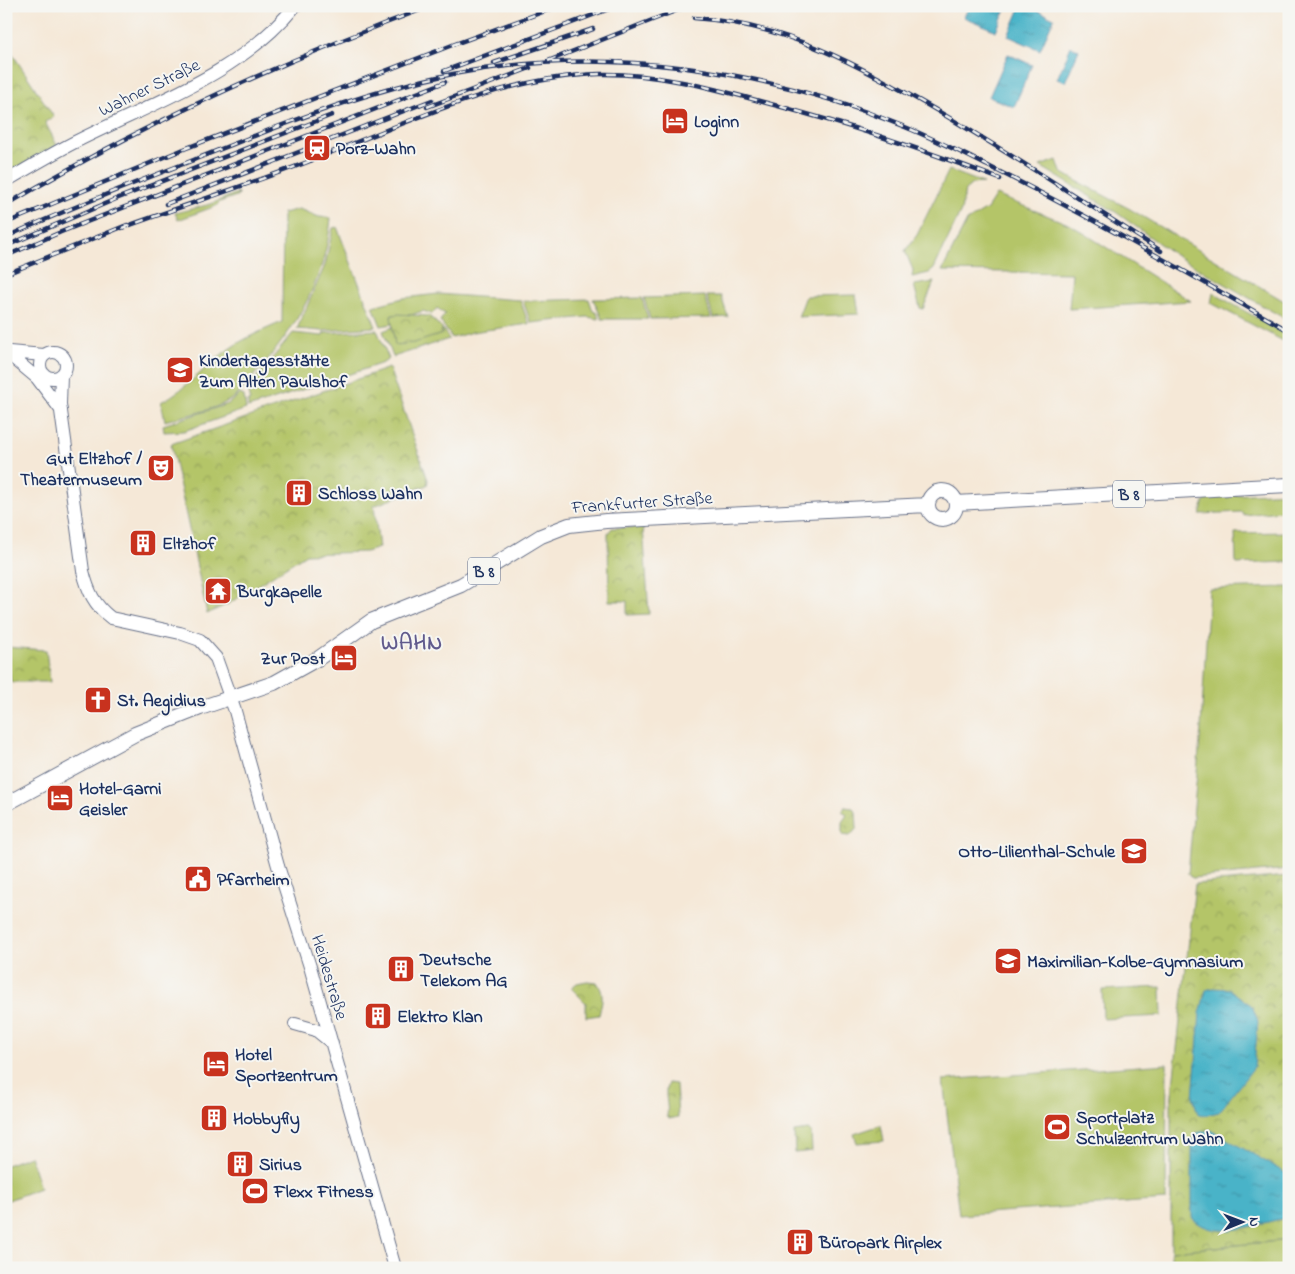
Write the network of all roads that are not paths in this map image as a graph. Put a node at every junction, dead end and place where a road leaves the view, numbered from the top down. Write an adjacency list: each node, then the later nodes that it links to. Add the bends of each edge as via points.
1 (296, 6): 2 (street, Wahner Straße, via 253,48 212,76 73,143)
2 (6, 181)
3 (10, 352): 4 (street); 5 (street); 6 (street, via 38,378)
4 (44, 355): 5 (street); 5 (street, via 54,352 62,356 66,365)
5 (50, 374): 6 (street)
6 (61, 407): 10 (street, Heidestraße, via 84,571 93,600 101,611 121,622 200,640 216,658)
7 (1289, 485): 8 (main road, B 8)
8 (956, 503): 9 (main road, via 949,492 941,490 931,497); 9 (main road, via 953,514 943,518 935,516)
9 (928, 505): 10 (main road, Frankfurter Straße / B 8, via 569,525 541,536 450,591 371,621 319,658 274,683)
10 (230, 698): 11 (main road, Frankfurter Straße / B 8, via 116,743); 13 (street, Heidestraße)
11 (6, 804)
12 (295, 1024): 13 (street, via 316,1030)
13 (332, 1043): 14 (street, Heidestraße)
14 (394, 1266)

